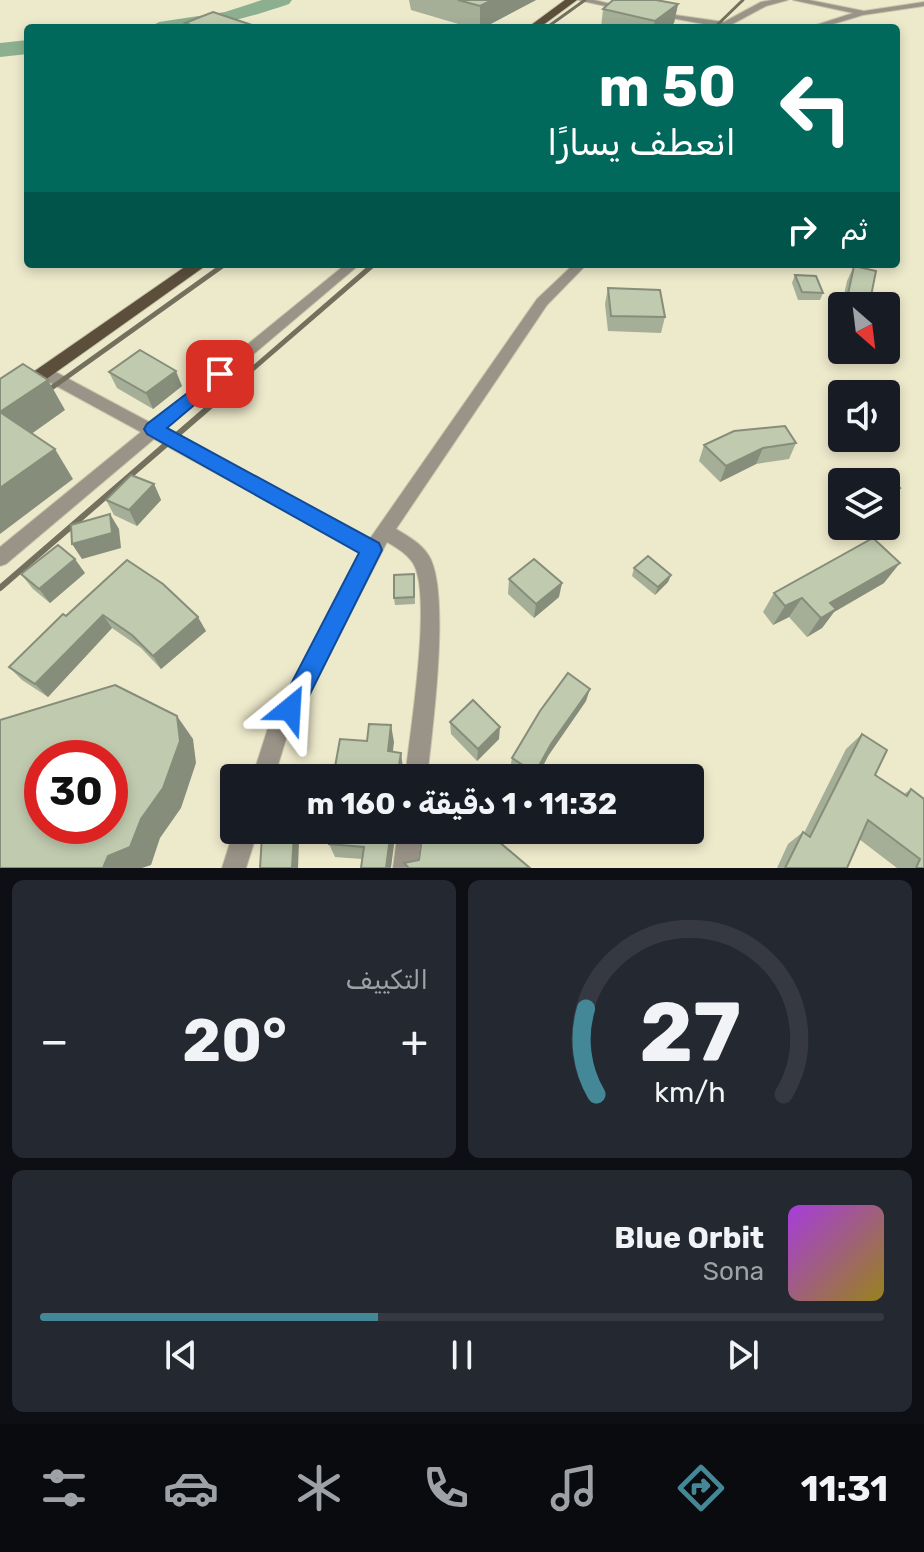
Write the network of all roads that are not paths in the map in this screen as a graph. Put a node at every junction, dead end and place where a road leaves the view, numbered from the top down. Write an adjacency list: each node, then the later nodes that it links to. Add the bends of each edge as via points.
1 (572, 0): 7 (main road)
2 (582, 0): 8 (street)
3 (784, 0): 9 (street, via 764,4)
4 (797, 0): 6 (street)
5 (924, 4): 6 (street)
6 (864, 13): 10 (street)
7 (538, 24)
8 (707, 24)
9 (727, 24)
10 (825, 24)
11 (194, 268): 14 (main road)
12 (349, 268): 16 (street)
13 (577, 268): 17 (street, via 542,302)
14 (45, 373): 15 (main road); 16 (street)
15 (0, 405)
16 (153, 429): 18 (street); 19 (street)
17 (385, 531): 18 (street); 21 (street, via 414,551 428,575)
18 (372, 550): 20 (street, via 276,736)
19 (0, 558)
20 (267, 764)
21 (417, 764)
22 (242, 844): 24 (street)
23 (408, 844): 25 (street)
24 (234, 868)
25 (405, 868)

